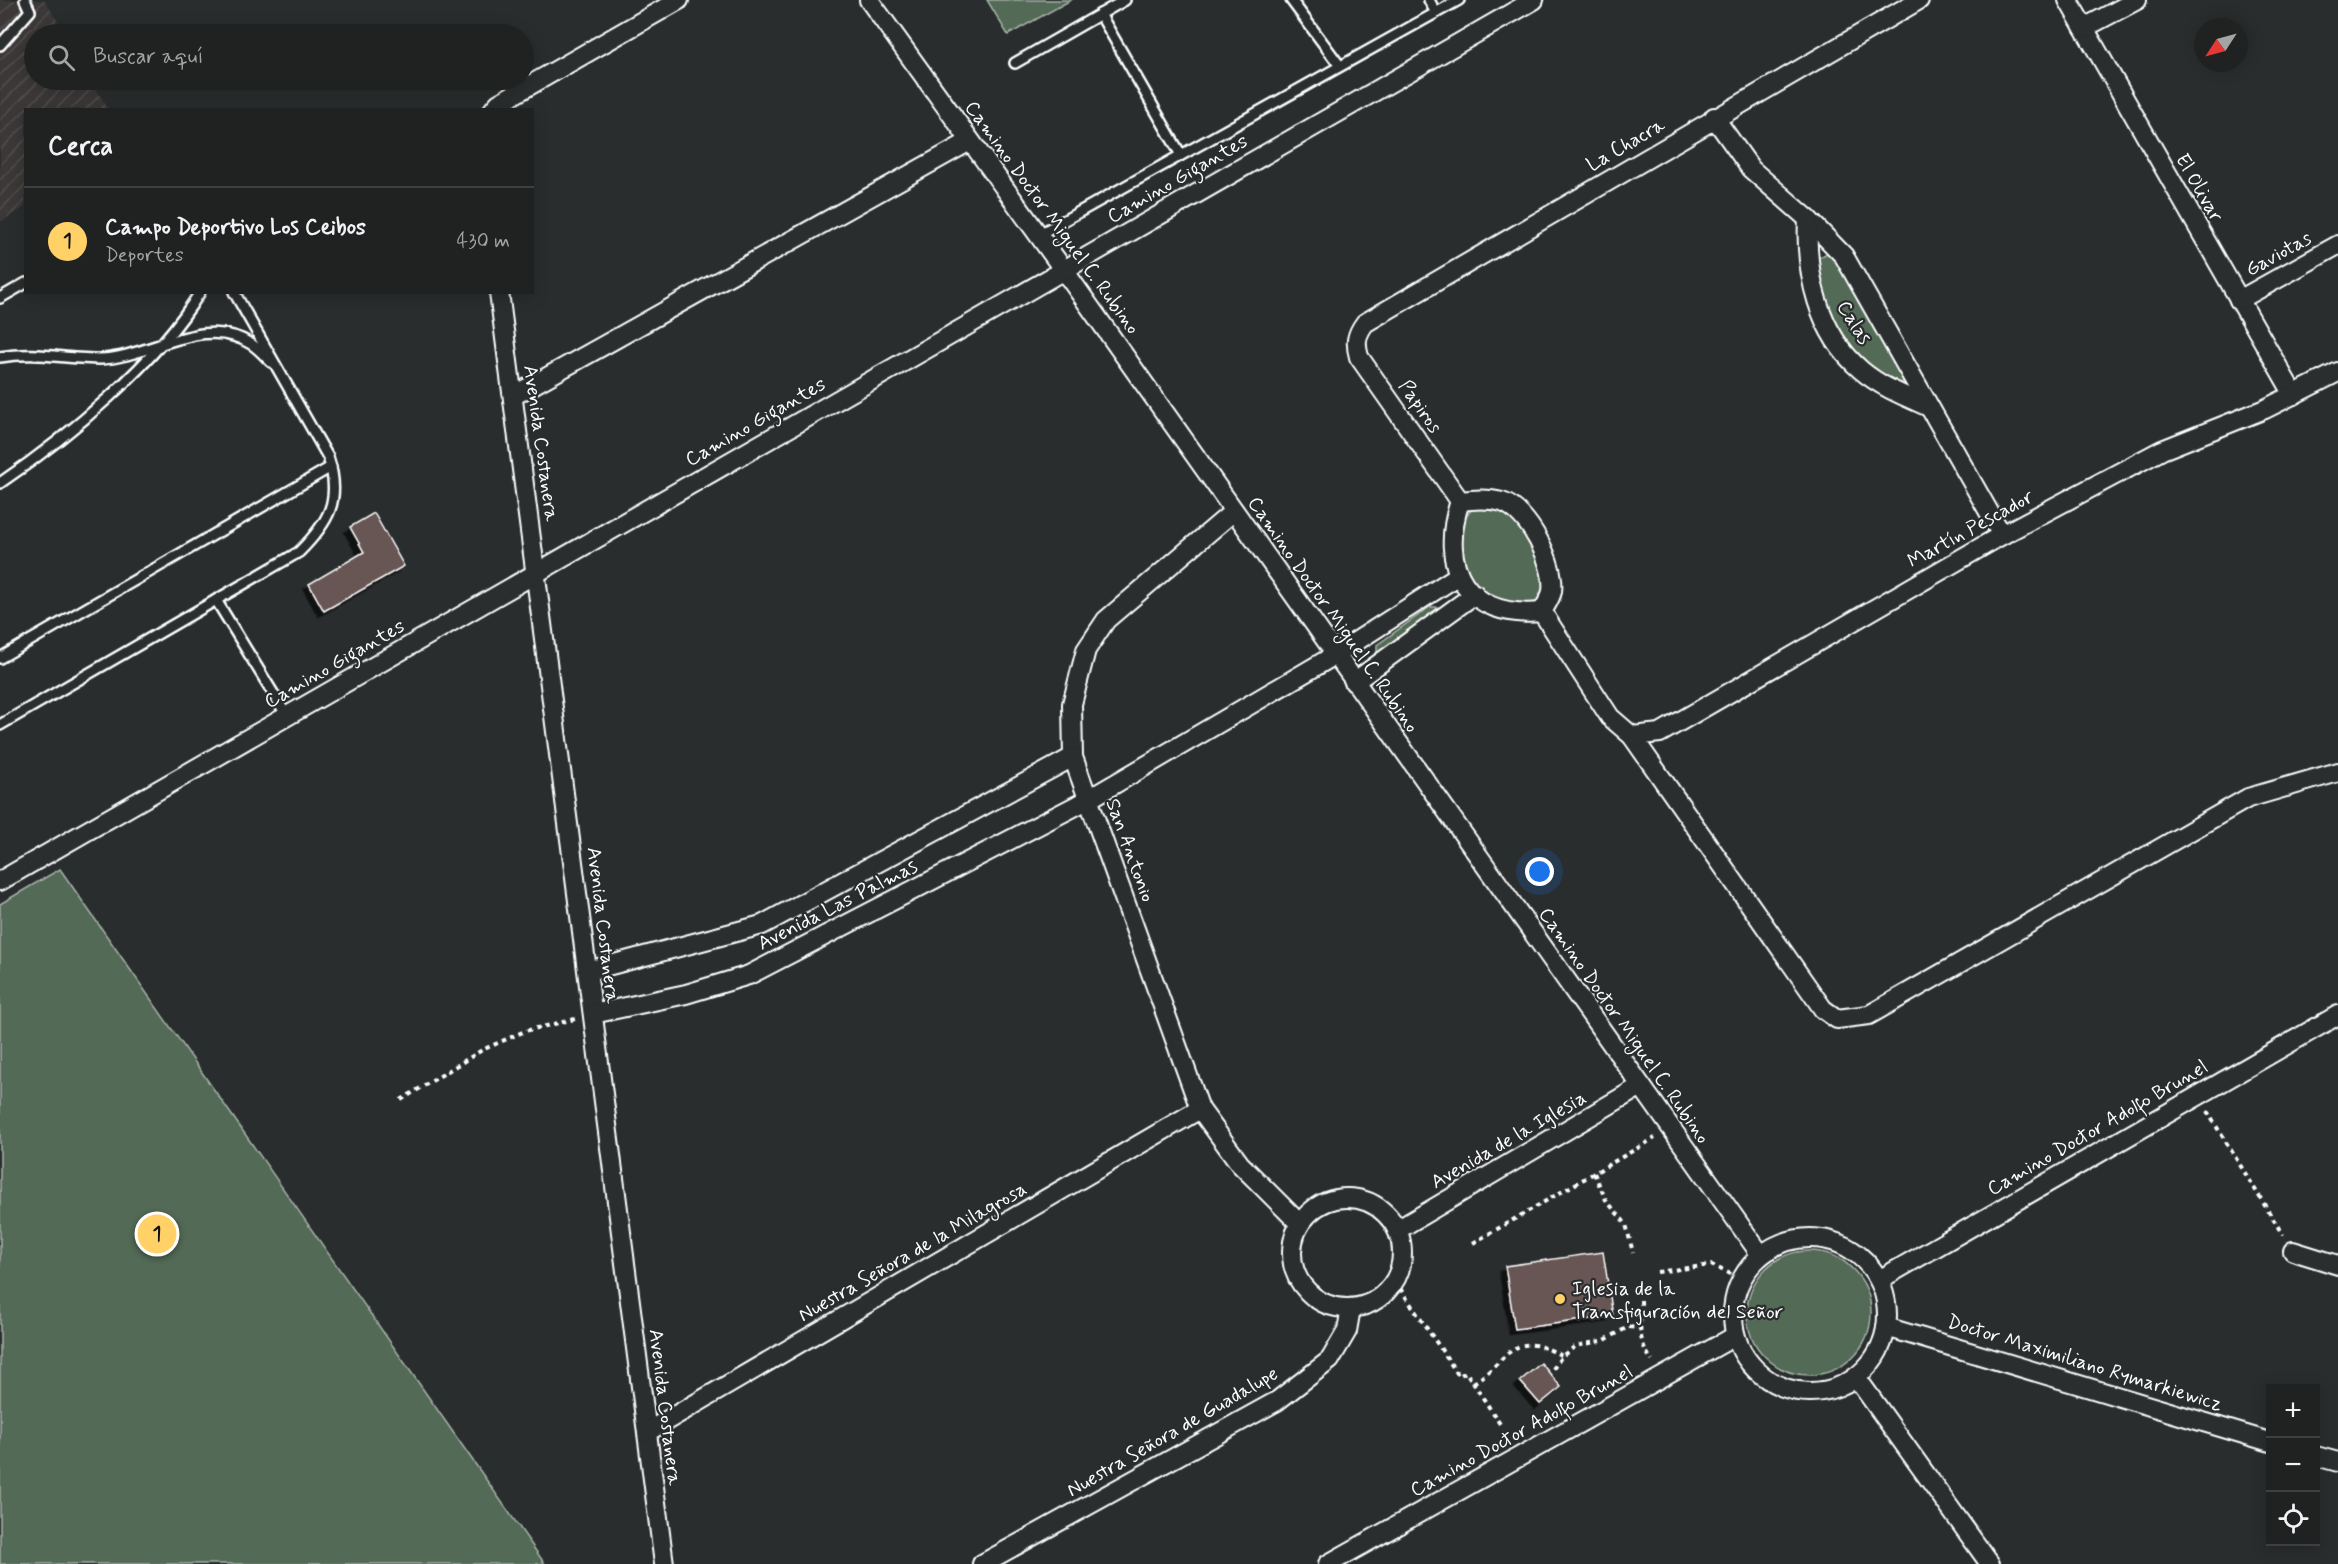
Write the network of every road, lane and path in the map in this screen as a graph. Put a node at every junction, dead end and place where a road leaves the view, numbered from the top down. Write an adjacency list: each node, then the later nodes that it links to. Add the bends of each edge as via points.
1 (25, 0): 15 (lane, via 30,11)
2 (679, 0): 18 (street)
3 (869, 0): 22 (street, Camino Doctor Miguel C. Rubino)
4 (1125, 0): 13 (lane)
5 (1291, 0): 17 (lane)
6 (1429, 0): 12 (lane)
7 (1459, 0): 12 (lane)
8 (1534, 0): 27 (street, Camino Gigantes)
9 (1919, 0): 21 (street, La Chacra)
10 (2068, 0): 14 (street, El Olivar)
11 (2137, 0): 14 (street)
12 (1436, 13): 17 (lane)
13 (1100, 15): 16 (lane); 23 (lane)
14 (2084, 28): 33 (street, El Olivar)
15 (0, 45)
16 (1015, 63)
17 (1340, 66): 23 (lane)
18 (534, 83)
19 (522, 90): 20 (street)
20 (495, 108)
21 (1714, 117): 24 (street, Calas, via 1750,169); 34 (street, La Chacra, via 1377,315)
22 (970, 141): 25 (street, Camino Doctor Miguel C. Rubino); 40 (street)
23 (1180, 155): 25 (lane)
24 (1808, 219): 41 (street, Calas, via 1845,256); 41 (street, Calas, via 1806,250 1815,296 1827,326 1861,370 1893,392)
25 (1038, 235): 27 (street, Camino Doctor Miguel C. Rubino)
26 (2338, 245): 33 (street, Gaviotas)
27 (1064, 269): 45 (street, Camino Doctor Miguel C. Rubino); 47 (street, Camino Gigantes)
28 (24, 284): 32 (lane)
29 (199, 294): 35 (lane)
30 (235, 294): 37 (lane)
31 (499, 294): 40 (street, Avenida Costanera)
32 (0, 298)
33 (2240, 300): 39 (street, El Olivar)
34 (1358, 333): 44 (street, Papiros, via 1359,357)
35 (158, 346): 36 (lane, via 102,359 43,353); 37 (lane, via 200,334 227,335 250,343); 43 (lane, via 100,404)
36 (0, 357)
37 (277, 368): 42 (lane)
38 (2338, 372): 39 (street, Martín Pescador)
39 (2294, 395): 46 (street, Martín Pescador, via 2162,450)
40 (513, 396): 47 (street, Avenida Costanera)
41 (1929, 407): 46 (street, Calas)
42 (331, 467): 50 (lane, via 335,481 331,504 325,523 313,538 299,552); 53 (lane)
43 (0, 483)
44 (1460, 501): 48 (street, via 1451,541); 51 (street, via 1482,498 1504,502 1524,520 1541,544 1551,568 1552,592)
45 (1234, 512): 52 (street, Camino Doctor Miguel C. Rubino); 58 (street, San Antonio, via 1106,620 1086,650 1071,704)
46 (2002, 535): 57 (street, Martín Pescador, via 1660,733)
47 (536, 572): 55 (street, Camino Gigantes); 62 (street, Avenida Costanera)
48 (1459, 575): 49 (street); 52 (street)
49 (1474, 594): 51 (street, via 1506,611); 54 (street)
50 (216, 600): 55 (lane); 56 (lane)
51 (1542, 612): 57 (street, via 1610,717)
52 (1335, 655): 54 (street, Camino Doctor Miguel C. Rubino); 60 (street, Avenida Las Palmas)
53 (0, 658)
54 (1354, 682): 65 (street, Camino Doctor Miguel C. Rubino)
55 (287, 716): 61 (street, Camino Gigantes)
56 (0, 725)
57 (1632, 736): 59 (street, via 1823,1009 1837,1019 1869,1015 2248,798)
58 (1073, 757): 60 (street, San Antonio); 62 (street, Avenida Las Palmas, via 762,925)
59 (2338, 772)
60 (1089, 799): 63 (street, Avenida Las Palmas, via 749,975 686,994); 68 (street, San Antonio)
61 (0, 881)
62 (588, 971): 63 (street, Avenida Costanera)
63 (593, 1014): 67 (path, via 525,1031 482,1050); 93 (street, Avenida Costanera)
64 (2338, 1015): 66 (street, Camino Doctor Adolfo Brunel)
65 (1641, 1086): 69 (street, Camino Doctor Miguel C. Rubino); 72 (street, Avenida de la Iglesia)
66 (2198, 1095): 74 (path); 80 (street, Camino Doctor Adolfo Brunel)
67 (401, 1100)
68 (1200, 1109): 71 (street, San Antonio, via 1240,1164); 93 (street, Nuestra Señora de la Milagrosa)
69 (1671, 1128): 70 (path); 76 (street, Camino Doctor Miguel C. Rubino)
70 (1594, 1173): 73 (path); 75 (path, via 1606,1200 1626,1224)
71 (1300, 1224): 72 (street, via 1318,1206 1350,1198 1381,1209); 83 (street, via 1292,1250 1293,1263 1304,1287 1325,1303)
72 (1397, 1230): 81 (street, via 1402,1256)
73 (1473, 1243)
74 (2293, 1251): 77 (street)
75 (1633, 1253)
76 (1761, 1255): 79 (street); 80 (street, via 1780,1243 1803,1237 1826,1239 1847,1247 1866,1261)
77 (2338, 1265)
78 (1657, 1272): 79 (path, via 1711,1265)
79 (1742, 1279): 86 (street, via 1734,1302)
80 (1879, 1280): 84 (street, via 1885,1296)
81 (1395, 1281): 83 (street, via 1376,1300); 91 (path, via 1459,1376 1466,1372)
82 (1641, 1300): 85 (path)
83 (1351, 1308): 98 (street, Nuestra Señora de Guadalupe, via 1347,1330 1330,1360 1277,1401)
84 (1886, 1327): 90 (street, via 1880,1348); 94 (street, Doctor Maximiliano Rymarkiewicz)
85 (1641, 1328): 87 (path, via 1628,1327 1605,1340 1576,1346); 89 (path, via 1642,1345)
86 (1735, 1336): 89 (street, Camino Doctor Adolfo Brunel); 90 (street, via 1758,1372 1775,1384 1817,1392)
87 (1562, 1356): 88 (path); 91 (path, via 1536,1346 1517,1348 1507,1352)
88 (1552, 1369)
89 (1662, 1377): 99 (street, Camino Doctor Adolfo Brunel)
90 (1856, 1377): 100 (street)
91 (1473, 1383): 92 (path)
92 (1502, 1427)
93 (647, 1432): 97 (street, Avenida Costanera)
94 (2266, 1441)
95 (2320, 1457): 96 (street)
96 (2338, 1462)
97 (664, 1564)
98 (982, 1564)
99 (1328, 1564)
100 (1990, 1564)

